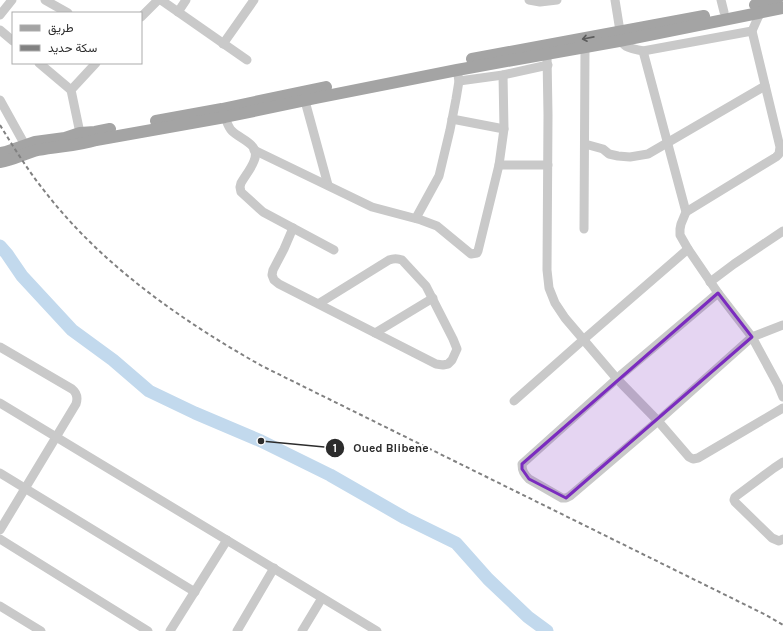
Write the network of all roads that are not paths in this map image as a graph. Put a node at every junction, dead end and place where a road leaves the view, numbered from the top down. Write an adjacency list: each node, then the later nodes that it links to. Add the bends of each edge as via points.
1 (12, 0): 16 (street)
2 (45, 0): 12 (street)
3 (159, 0): 13 (street); 17 (street)
4 (186, 0): 13 (street)
5 (254, 0): 22 (street)
6 (529, 0): 7 (street)
7 (557, 0)
8 (615, 0): 20 (street)
9 (721, 0): 14 (street)
10 (777, 0): 14 (main road)
11 (783, 8): 15 (main road)
12 (66, 12)
13 (178, 12): 22 (street)
14 (724, 12): 20 (main road)
15 (760, 13): 19 (street); 20 (main road)
16 (0, 15)
17 (142, 16)
18 (0, 30): 21 (street)
19 (752, 31): 24 (street); 31 (street)
20 (622, 36): 23 (main road); 24 (street, via 623,45); 33 (main road, one-way to 33)
21 (12, 40)
22 (223, 44): 25 (street)
23 (585, 48): 26 (main road); 40 (street)
24 (643, 51): 39 (street)
25 (247, 60)
26 (547, 60): 29 (street); 30 (main road); 45 (street)
27 (41, 64): 32 (street)
28 (95, 64): 32 (street)
29 (503, 75): 30 (street); 37 (street)
30 (458, 76): 33 (main road); 36 (street)
31 (765, 86): 39 (street); 47 (street, via 780,147 779,154)
32 (71, 90): 38 (street)
33 (303, 97): 35 (main road); 38 (main road, via 95,132); 46 (street)
34 (0, 100): 41 (street)
35 (225, 117): 38 (main road, via 96,140); 42 (street, via 229,127 248,141)
36 (452, 119): 37 (street); 48 (street, via 439,176)
37 (504, 129): 44 (street)
38 (82, 138): 41 (main road, via 65,138); 43 (main road, via 14,159)
39 (668, 143): 40 (street, via 648,154 630,157 609,154 602,149); 47 (street)
40 (584, 144): 50 (street)
41 (25, 145): 43 (main road)
42 (254, 150): 46 (street); 49 (street, via 255,160 241,182 242,192 263,212)
43 (1, 153)
44 (499, 165): 45 (street); 48 (street, via 476,253 471,254 437,226)
45 (548, 165): 61 (street, via 550,288 565,318)
46 (328, 185): 48 (street, via 372,207)
47 (686, 212): 52 (street, via 680,235)
48 (416, 218)
49 (293, 228): 53 (street); 57 (street, via 272,275 279,284)
50 (584, 229)
51 (783, 231): 54 (street)
52 (688, 249): 54 (street); 61 (street)
53 (334, 250)
54 (710, 282): 55 (street)
55 (718, 293): 60 (street); 63 (street)
56 (432, 298): 57 (street, via 426,286 402,260 393,258); 59 (street); 59 (street, via 457,349 448,364 436,364)
57 (318, 304): 59 (street)
58 (783, 325): 60 (street)
59 (375, 333)
60 (752, 337): 64 (street); 68 (street)
61 (583, 340): 63 (street); 65 (street)
62 (0, 347): 69 (street, via 72,389 76,394 76,404)
63 (617, 379): 68 (street); 68 (street, via 522,464 524,475 566,498)
64 (783, 397)
65 (514, 401)
66 (0, 403): 69 (street)
67 (783, 408): 68 (street, via 693,459)
68 (658, 421)
69 (56, 437): 72 (street); 76 (street)
70 (783, 462): 75 (street, via 734,500 772,538 779,541)
71 (0, 473): 72 (street)
72 (25, 488): 73 (street); 78 (street)
73 (0, 530)
74 (0, 539): 82 (street)
75 (783, 539)
76 (227, 540): 77 (street); 78 (street)
77 (274, 568): 79 (street); 84 (street)
78 (195, 592): 83 (street)
79 (322, 598): 85 (street); 86 (street)
80 (0, 606): 81 (street)
81 (41, 631)
82 (148, 631)
83 (170, 631)
84 (237, 631)
85 (302, 631)
86 (377, 631)

